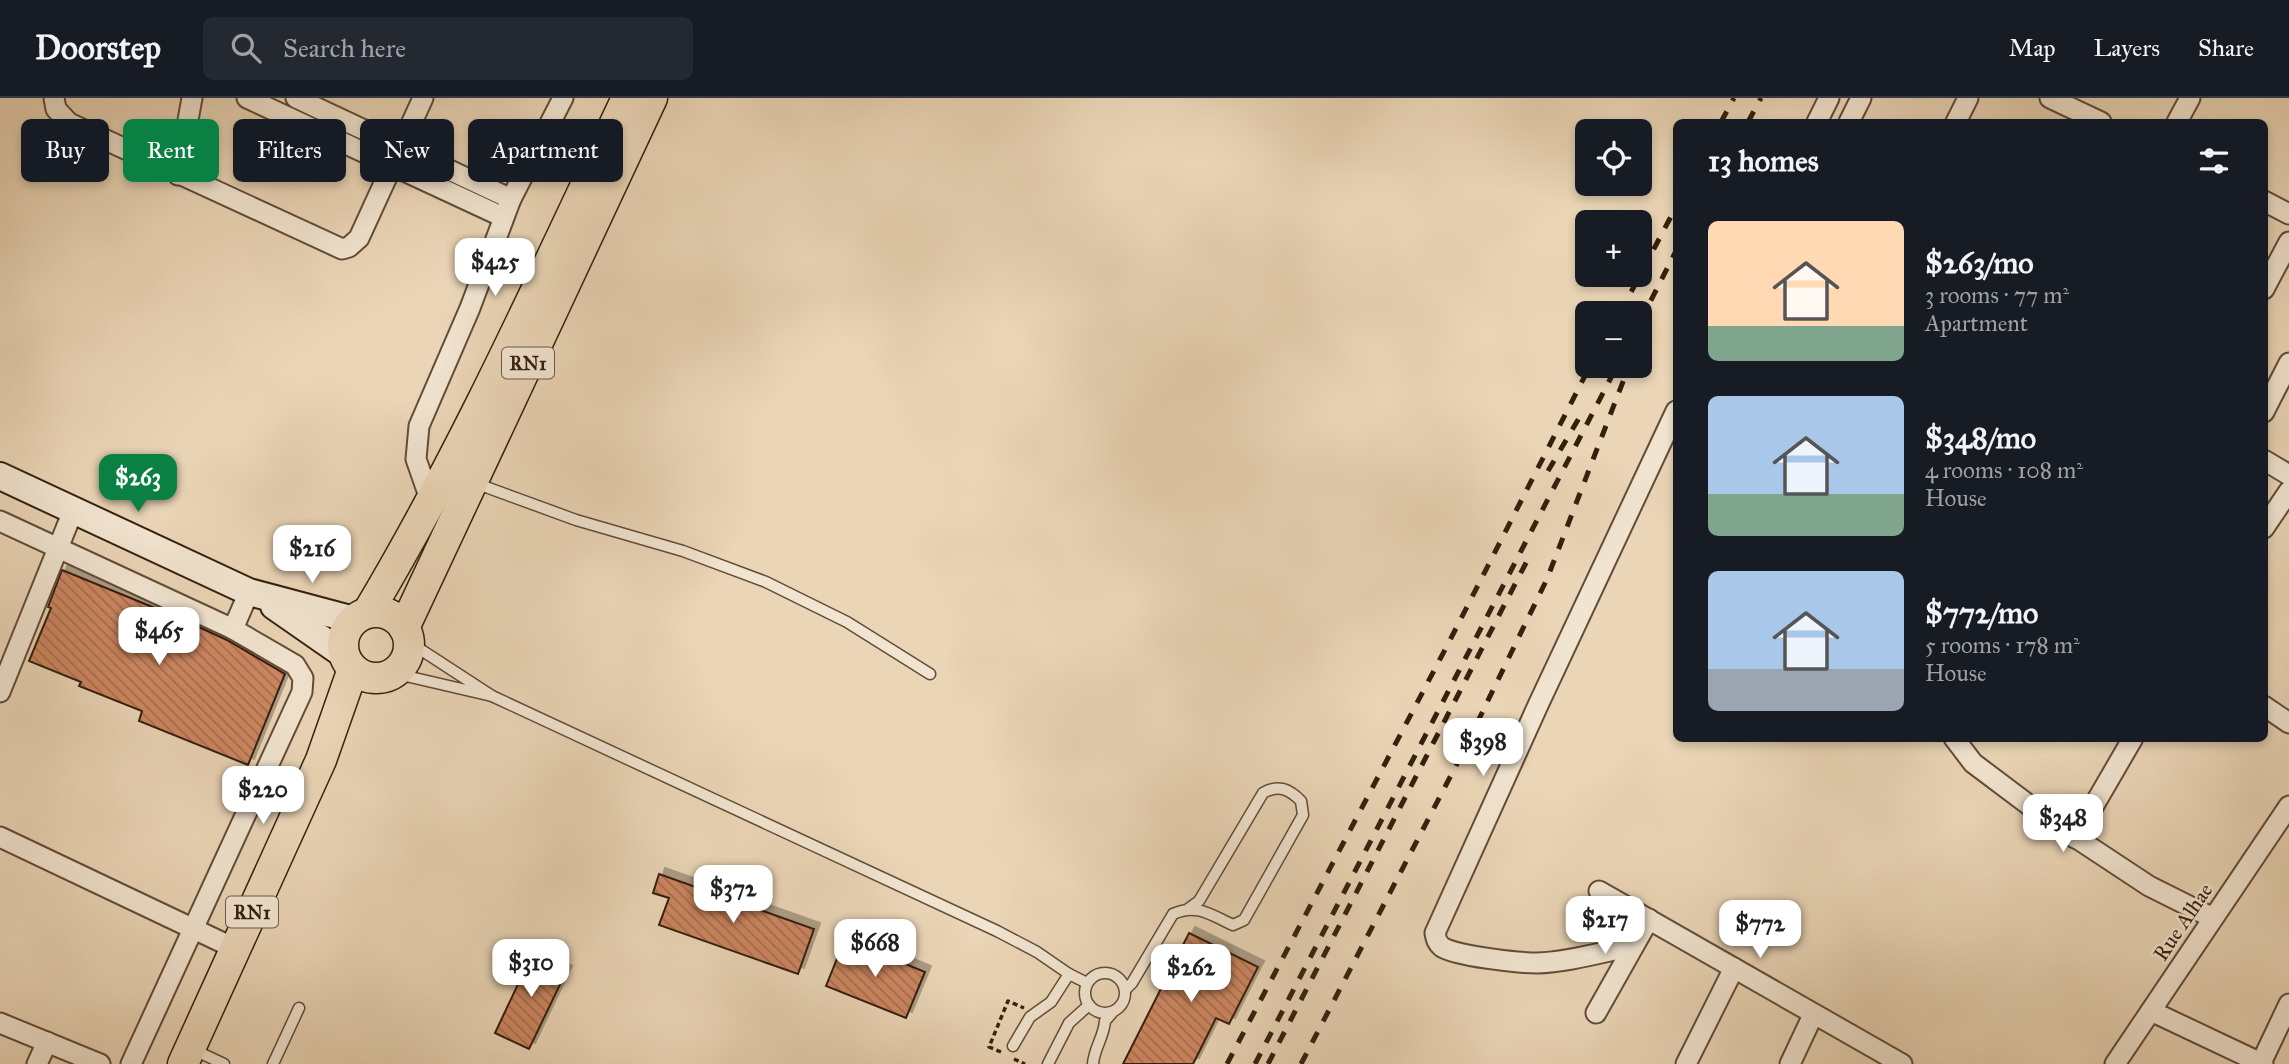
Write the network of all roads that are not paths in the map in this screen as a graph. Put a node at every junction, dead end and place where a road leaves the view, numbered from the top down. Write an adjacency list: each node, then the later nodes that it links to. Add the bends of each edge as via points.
1 (54, 98): 23 (street, via 56,109 69,123)
2 (192, 98): 15 (street)
3 (247, 98): 24 (street)
4 (296, 98): 22 (street)
5 (423, 98): 16 (street)
6 (563, 98): 30 (street)
7 (626, 98): 42 (main road, RN1)
8 (652, 98): 40 (main road, RN1)
9 (1829, 98): 17 (street)
10 (1861, 98): 18 (street)
11 (1968, 98): 19 (street)
12 (2050, 98): 14 (street)
13 (2190, 98): 21 (street)
14 (2067, 109): 20 (street)
15 (188, 119)
16 (414, 119)
17 (1818, 119)
18 (1850, 119)
19 (1958, 119)
20 (2093, 119)
21 (2179, 119)
22 (360, 128)
23 (123, 149)
24 (360, 151)
25 (454, 178): 30 (street)
26 (194, 182): 27 (street, via 342,249 359,238)
27 (385, 182)
28 (436, 182): 30 (street)
29 (2268, 203): 31 (street)
30 (507, 208): 42 (street, via 419,426 416,459)
31 (2289, 214)
32 (2289, 242): 33 (street)
33 (2268, 281)
34 (2289, 363): 35 (street)
35 (2268, 404)
36 (1673, 417): 67 (street, via 1435,933 1445,948 1516,962 1539,963)
37 (2268, 462): 38 (street)
38 (2289, 475)
39 (0, 476): 43 (main road)
40 (472, 482): 50 (main road, RN1); 52 (lane, via 766,582 847,622)
41 (2289, 491): 45 (street)
42 (431, 502): 48 (main road, RN1)
43 (73, 511): 46 (street); 47 (main road)
44 (0, 521): 46 (street)
45 (2268, 522)
46 (58, 547): 49 (street); 53 (street)
47 (253, 594): 48 (main road); 49 (street); 51 (main road)
48 (361, 616): 50 (main road, via 389,614); 51 (main road, RN1, via 344,636)
49 (233, 629): 66 (street, via 295,665 303,685)
50 (407, 635): 51 (main road, RN1, via 408,654 402,665); 54 (lane)
51 (366, 669): 54 (lane); 68 (main road, RN1)
52 (930, 674)
53 (0, 692)
54 (492, 696): 70 (lane, via 997,931)
55 (2268, 708): 56 (street)
56 (2289, 723)
57 (1957, 742): 61 (street, via 1973,763)
58 (2131, 742): 61 (street)
59 (2289, 806): 64 (street, Rue Alhae)
60 (0, 837): 66 (street)
61 (2074, 838): 64 (street, via 2149,886)
62 (1599, 891): 65 (street)
63 (1188, 909): 63 (lane, via 1202,910 1233,925 1244,920 1303,815 1304,807 1296,796 1276,787 1263,793 1199,901); 72 (lane, via 1168,919)
64 (2213, 918): 76 (street, Rue Alhae)
65 (1649, 919): 67 (street); 69 (street)
66 (193, 930): 68 (street); 87 (street)
67 (1633, 946): 78 (street)
68 (236, 949): 83 (main road, RN1)
69 (1734, 968): 79 (street); 92 (street)
70 (1069, 974): 71 (lane); 82 (lane, via 1051,1002 1035,1012)
71 (1087, 984): 72 (lane, via 1094,976 1113,974); 74 (lane)
72 (1126, 989): 77 (lane, via 1121,1007)
73 (2289, 1004): 95 (street)
74 (1089, 1005): 77 (lane, via 1102,1014); 90 (lane, via 1069,1023)
75 (299, 1008): 89 (lane)
76 (2151, 1011): 94 (street, Rue Alhae); 95 (street)
77 (1112, 1013): 91 (lane, via 1105,1021)
78 (1596, 1013)
79 (1813, 1015): 84 (street); 93 (street)
80 (0, 1023): 81 (street)
81 (47, 1042): 85 (street); 86 (street)
82 (1013, 1046)
83 (187, 1056): 88 (lane)
84 (1896, 1062)
85 (37, 1064)
86 (100, 1064)
87 (131, 1064)
88 (224, 1064)
89 (273, 1064)
90 (1048, 1064)
91 (1093, 1064)
92 (1686, 1064)
93 (1790, 1064)
94 (2115, 1064)
95 (2262, 1064)

